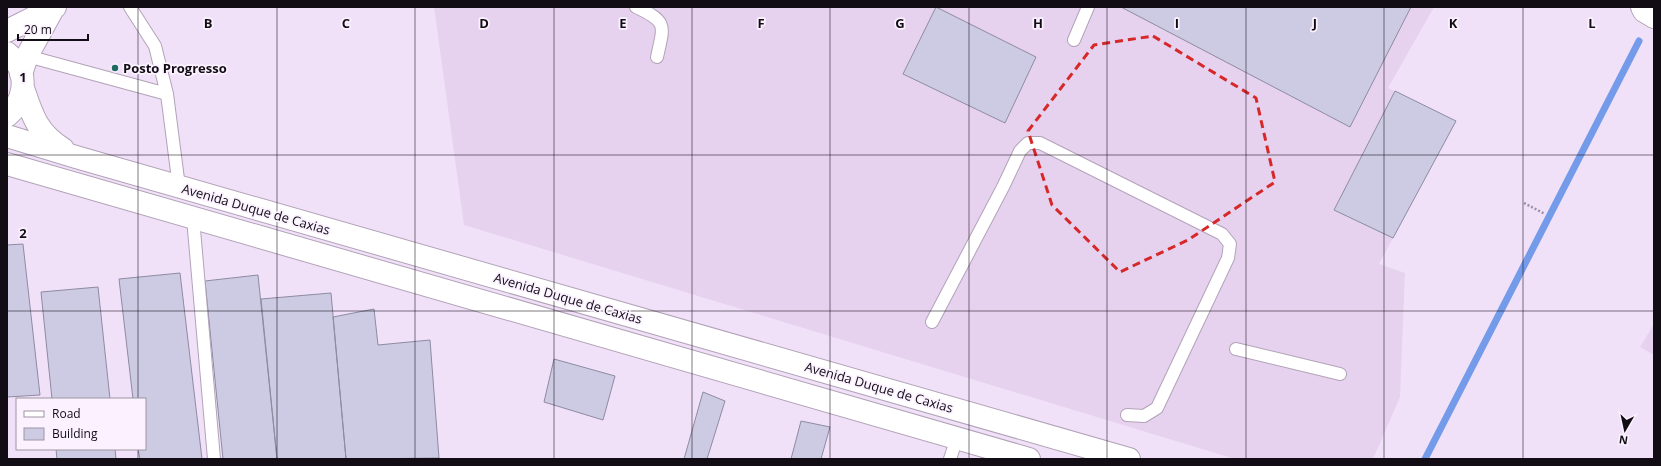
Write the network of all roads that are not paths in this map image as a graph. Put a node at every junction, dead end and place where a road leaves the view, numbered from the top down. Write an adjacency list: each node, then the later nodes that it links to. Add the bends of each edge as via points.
1 (54, 7): 7 (main road); 10 (main road)
2 (130, 7): 11 (lane, via 155,46)
3 (636, 7): 9 (lane, via 654,15 661,23 663,32)
4 (1088, 7): 8 (lane)
5 (1642, 7): 6 (main road)
6 (1654, 17)
7 (7, 31)
8 (1074, 40)
9 (657, 57)
10 (20, 68): 11 (lane); 12 (main road, via 19,102); 14 (main road, via 34,119 41,131 50,142)
11 (167, 94): 16 (lane)
12 (7, 116)
13 (7, 136): 14 (main road, Avenida Duque de Caxias)
14 (76, 157): 16 (main road, Avenida Duque de Caxias)
15 (7, 164): 17 (main road, Avenida Duque de Caxias)
16 (179, 187): 26 (main road, Avenida Duque de Caxias)
17 (193, 218): 22 (main road, Avenida Duque de Caxias); 23 (lane)
18 (932, 322): 21 (lane, via 1020,151 1028,143 1040,143 1222,234 1230,244 1228,258 1158,408 1144,416)
19 (1236, 349): 20 (lane)
20 (1340, 374)
21 (1127, 415)
22 (957, 438): 24 (lane); 25 (main road, Avenida Duque de Caxias)
23 (214, 459)
24 (950, 459)
25 (1029, 459)
26 (1129, 459)

